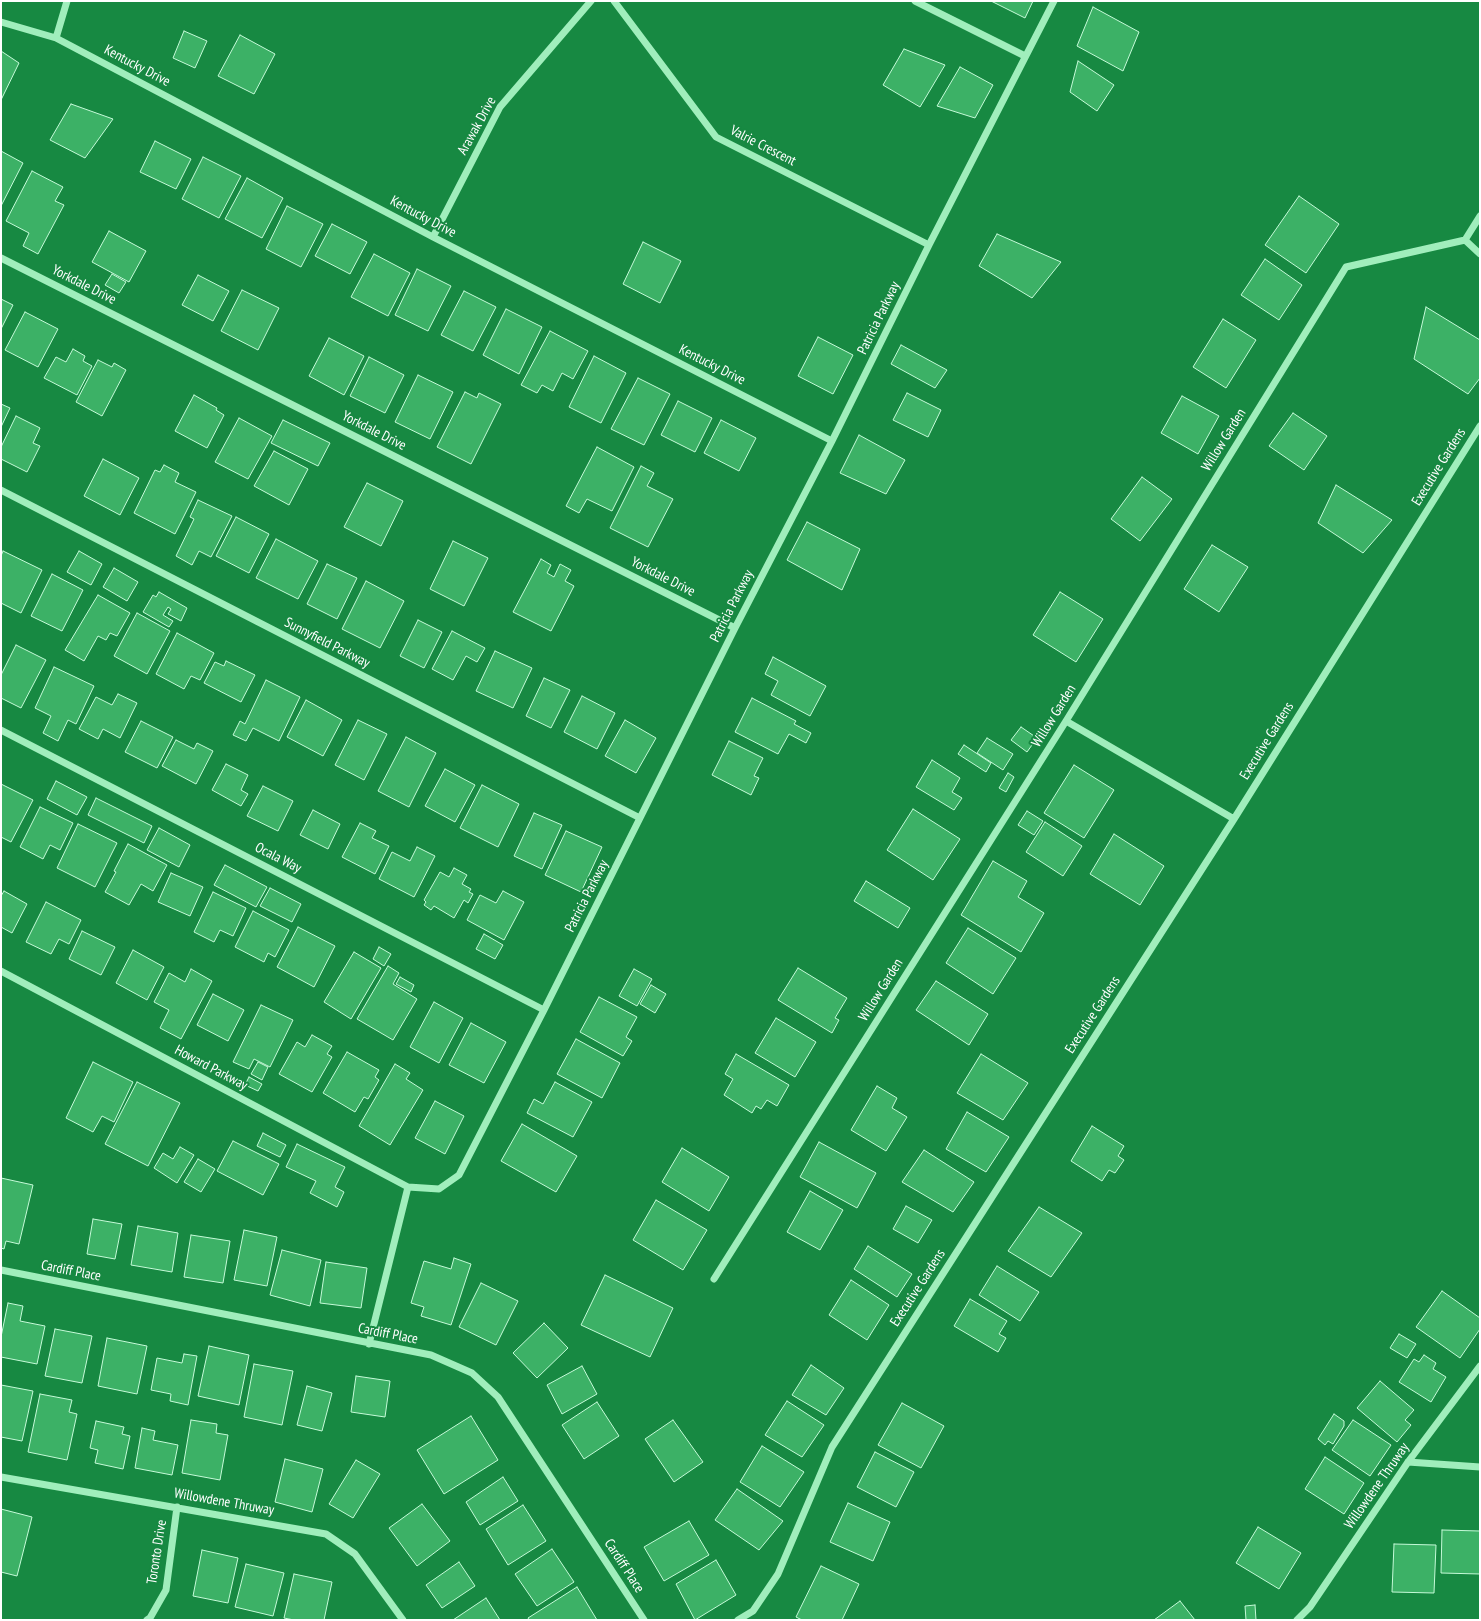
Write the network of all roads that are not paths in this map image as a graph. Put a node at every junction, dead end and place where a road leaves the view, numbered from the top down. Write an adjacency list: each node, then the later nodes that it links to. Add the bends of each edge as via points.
1 (66, 1): 7 (street)
2 (591, 1): 10 (street, Arawak Drive, via 500,107)
3 (614, 1): 12 (street, Valrie Crescent, via 716,137)
4 (915, 1): 8 (street)
5 (1054, 1): 8 (street, Patricia Parkway)
6 (1, 22): 7 (street, Kentucky Drive)
7 (56, 38): 10 (street, Kentucky Drive)
8 (1025, 56): 12 (street, Patricia Parkway)
9 (1480, 216): 11 (street)
10 (433, 237): 16 (street, Kentucky Drive)
11 (1465, 240): 13 (street); 19 (street, Willow Garden, via 1346,267)
12 (930, 245): 16 (street, Patricia Parkway)
13 (1480, 254)
14 (1, 258): 18 (street, Yorkdale Drive)
15 (1480, 426): 22 (street, Executive Gardens)
16 (832, 441): 18 (street, Patricia Parkway)
17 (1, 490): 21 (street, Sunnyfield Parkway)
18 (734, 628): 21 (street, Patricia Parkway)
19 (1066, 722): 22 (street); 27 (street, Willow Garden)
20 (1, 730): 24 (street, Ocala Way)
21 (640, 818): 24 (street, Patricia Parkway)
22 (1234, 819): 37 (street, Executive Gardens, via 832,1447 778,1574 753,1611)
23 (1, 971): 25 (street, Howard Parkway)
24 (544, 1010): 25 (street, Patricia Parkway, via 459,1175 439,1189)
25 (408, 1187): 28 (street)
26 (1, 1270): 28 (street, Cardiff Place)
27 (714, 1279)
28 (368, 1344): 36 (street, Cardiff Place, via 431,1355 472,1373 498,1397)
29 (1480, 1366): 30 (street, Willowdene Thruway)
30 (1408, 1462): 31 (street); 38 (street, Willowdene Thruway, via 1310,1607)
31 (1480, 1467)
32 (1, 1477): 33 (street, Willowdene Thruway)
33 (177, 1507): 34 (street, Toronto Drive, via 166,1590); 35 (street, Willowdene Thruway, via 326,1534 356,1554)
34 (147, 1620)
35 (403, 1620)
36 (644, 1620)
37 (738, 1620)
38 (1297, 1620)

